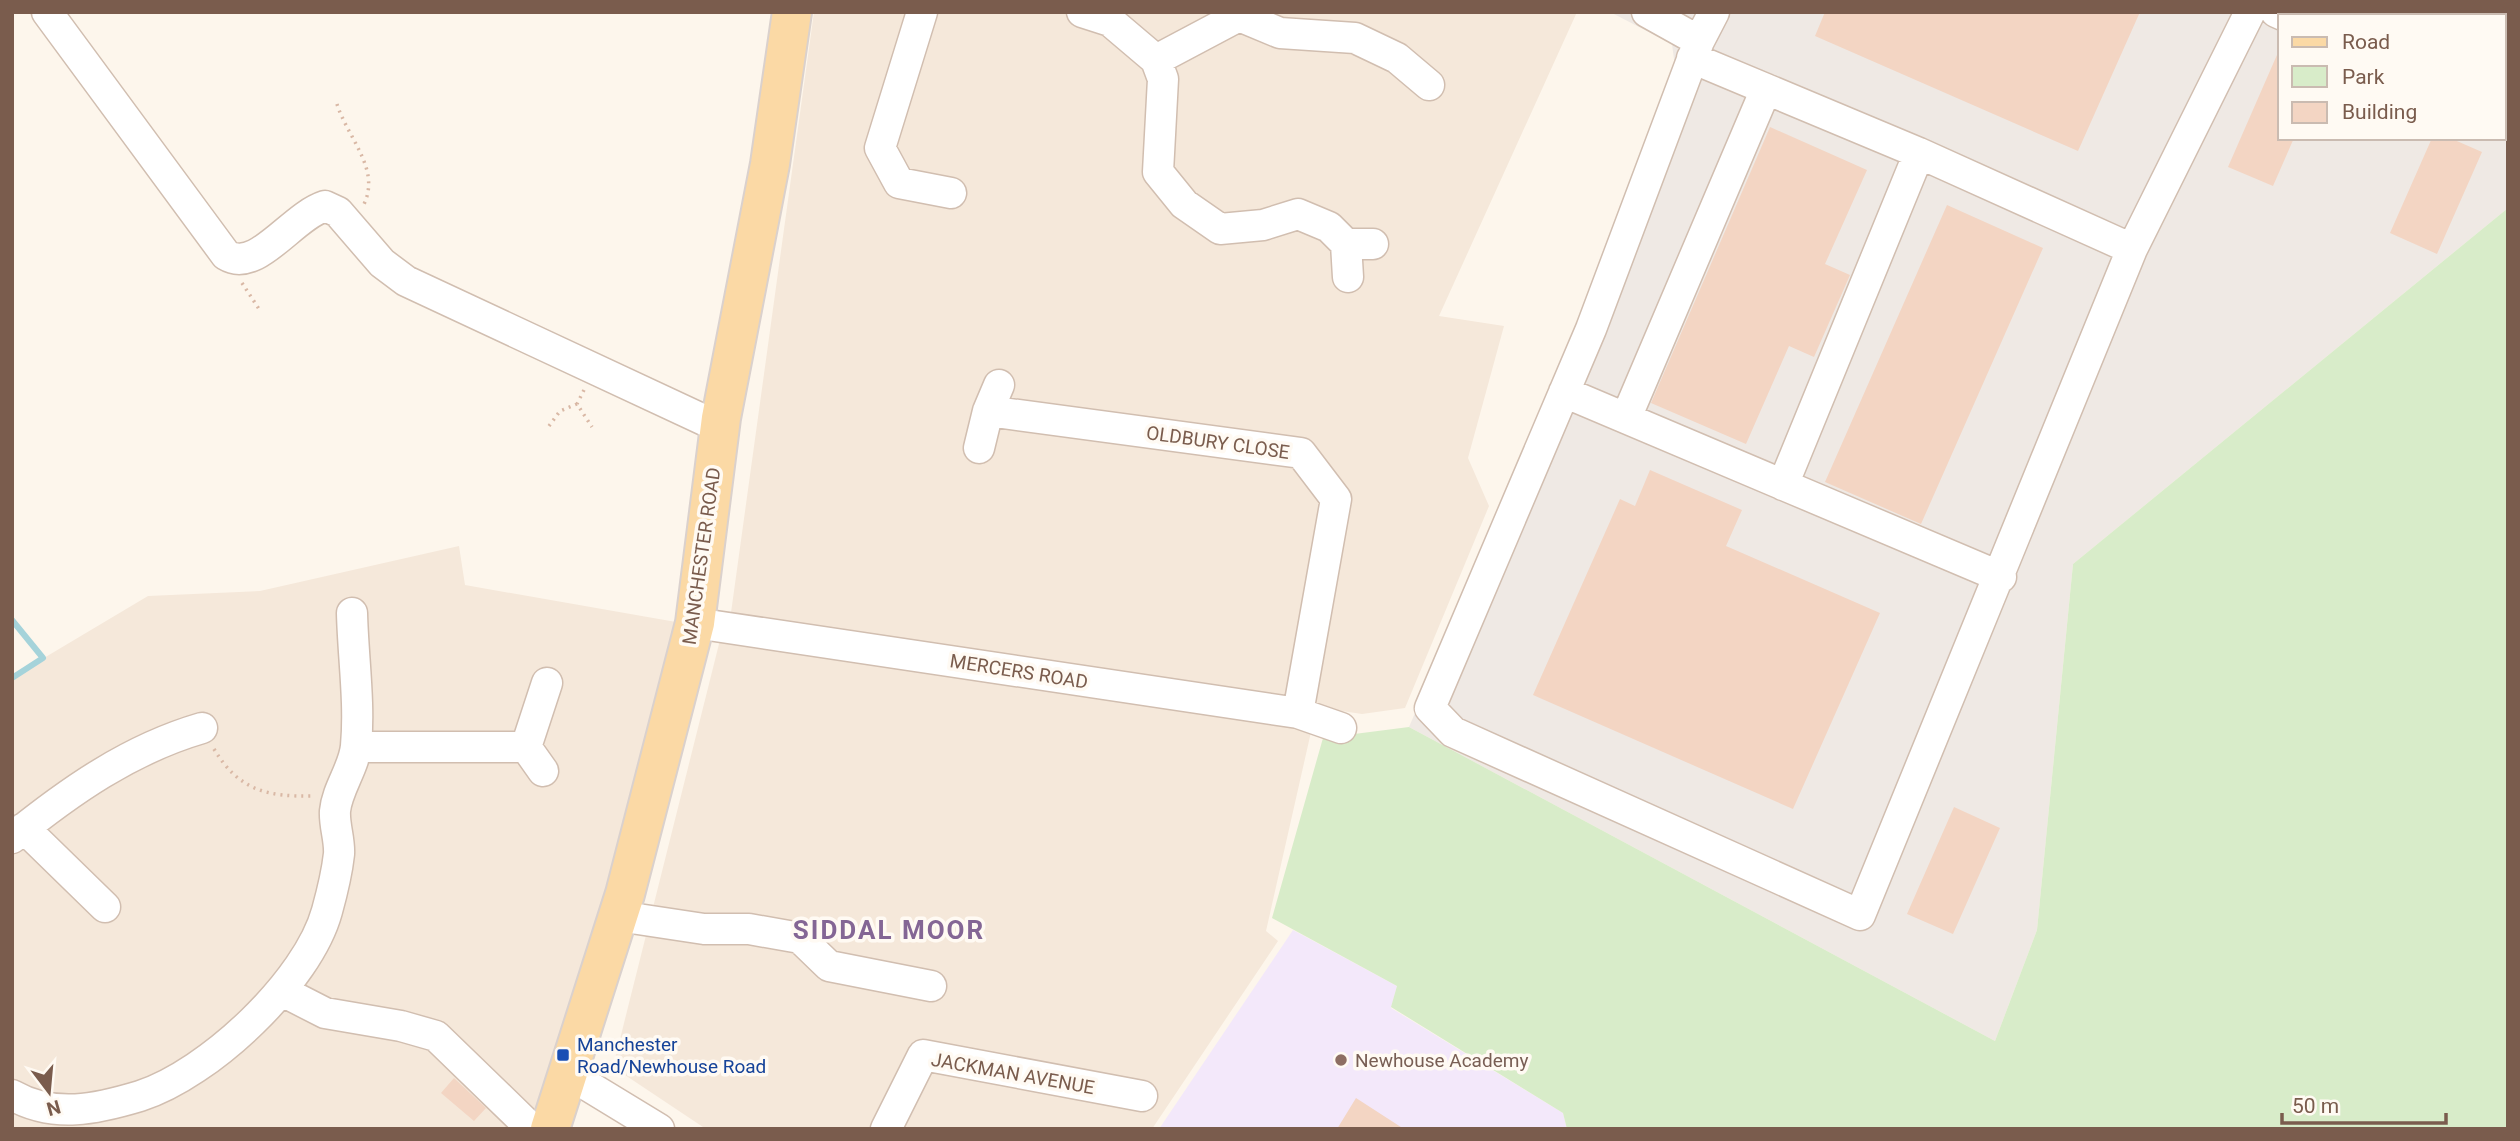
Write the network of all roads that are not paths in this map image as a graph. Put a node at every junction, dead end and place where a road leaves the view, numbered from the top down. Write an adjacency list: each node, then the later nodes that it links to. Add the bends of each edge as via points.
1 (47, 12): 18 (street, via 226,255 236,261 250,260 312,210 325,206 338,212 382,262 406,281)
2 (792, 12): 18 (main road, MANCHESTER ROAD, via 770,164)
3 (922, 12): 13 (street, via 880,148 899,183)
4 (1082, 12): 9 (street, via 1110,21)
5 (1647, 12): 8 (street)
6 (1714, 12): 8 (street)
7 (2250, 12): 14 (street)
8 (1695, 50): 11 (street); 16 (street)
9 (1156, 60): 10 (street, via 1239,16 1280,33 1354,38 1396,58); 15 (street, via 1163,79 1158,172 1184,204 1220,229 1263,225 1298,214 1329,227 1359,244)
10 (1429, 85)
11 (1766, 89): 12 (street); 17 (street)
12 (1919, 153): 14 (street); 20 (street)
13 (951, 193)
14 (2133, 248): 21 (street)
15 (1348, 277)
16 (1564, 392): 17 (street); 21 (street, via 1430,708 1453,732 1860,915)
17 (1626, 418): 20 (street)
18 (720, 424): 23 (main road, MANCHESTER ROAD)
19 (979, 448): 25 (street, OLDBURY CLOSE, via 993,398 1301,453 1336,499)
20 (1783, 485): 21 (street)
21 (2001, 577)
22 (352, 613): 28 (street)
23 (695, 623): 25 (street, MERCERS ROAD); 31 (main road, MANCHESTER ROAD)
24 (547, 683): 28 (street, via 535,759)
25 (1298, 713): 26 (street, MERCERS ROAD)
26 (1341, 727)
27 (202, 728): 29 (street, via 174,736 106,770 59,799)
28 (356, 747): 33 (street, via 335,811 339,852 327,913)
29 (18, 833): 30 (street)
30 (105, 907)
31 (618, 916): 32 (street, via 800,938 830,966); 34 (main road, MANCHESTER ROAD)
32 (931, 986)
33 (282, 991): 37 (street, via 192,1071); 38 (street, via 359,1030 401,1026 436,1035)
34 (567, 1073): 39 (main road, MANCHESTER ROAD); 40 (street)
35 (12, 1095): 37 (street)
36 (1142, 1096): 41 (street, JACKMAN AVENUE, via 923,1055)
37 (89, 1119)
38 (532, 1129)
39 (550, 1129)
40 (659, 1129)
41 (886, 1129)

